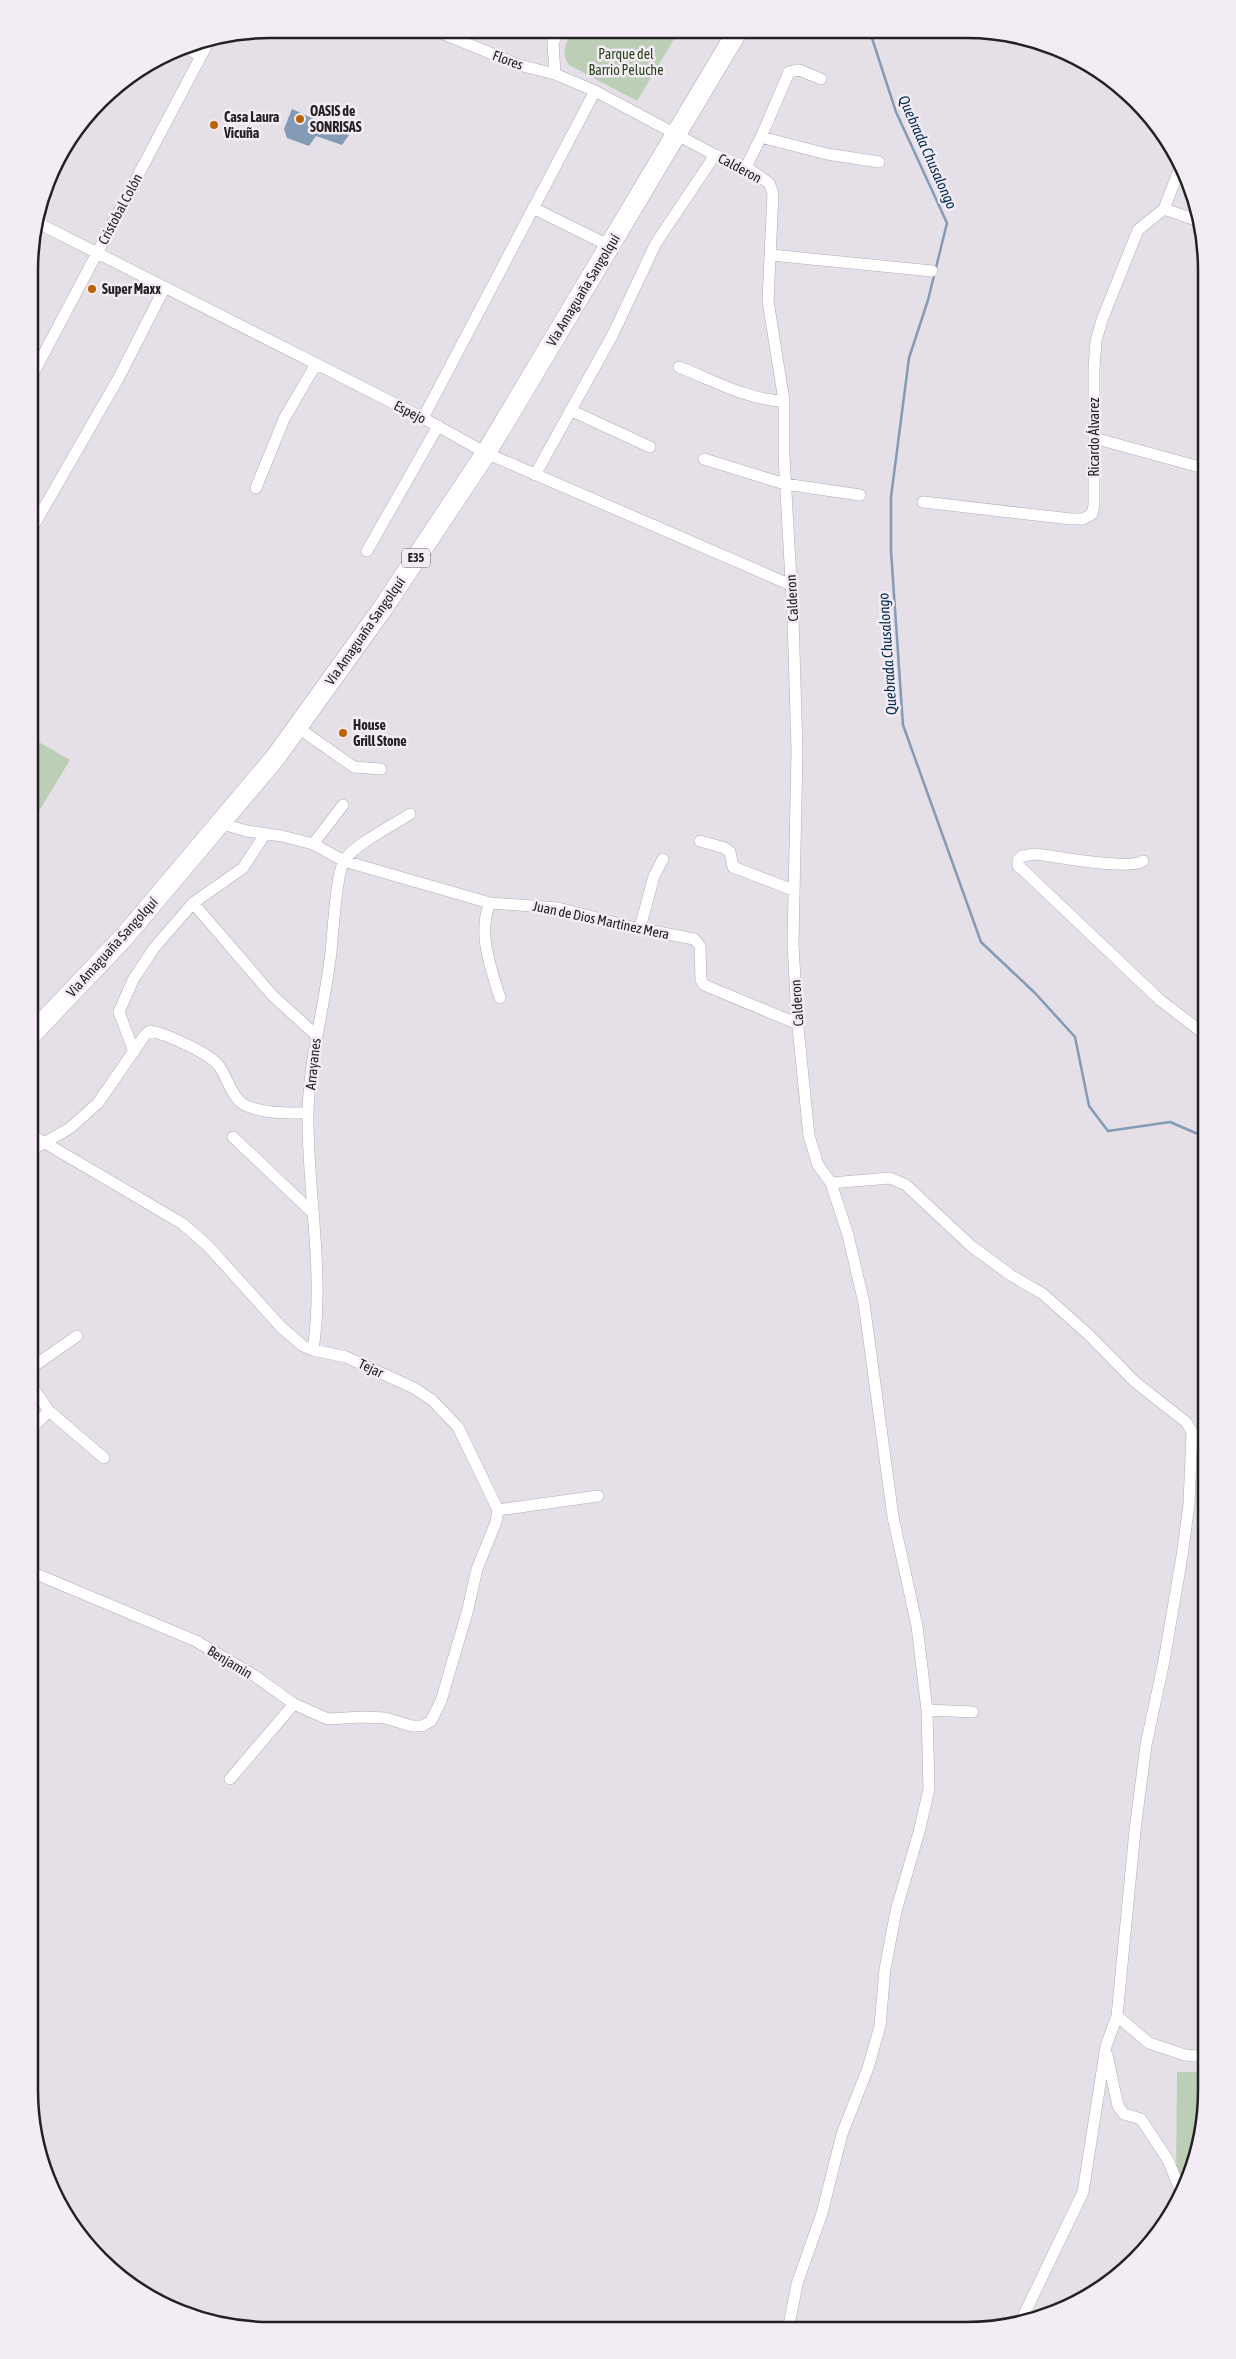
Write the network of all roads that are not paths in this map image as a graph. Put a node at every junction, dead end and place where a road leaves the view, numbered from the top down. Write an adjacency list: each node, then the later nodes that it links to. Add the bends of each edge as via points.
1 (453, 38): 7 (street, Flores, via 519,65)
2 (555, 38): 7 (street)
3 (733, 38): 10 (highway, Via Amaguaña Sangolquí / E35)
4 (206, 46): 6 (street, Cristobal Colón)
5 (192, 51): 6 (street)
6 (201, 56): 21 (street, Cristobal Colón)
7 (555, 74): 9 (street, Calderon)
8 (821, 79): 11 (street, via 799,70 790,72)
9 (595, 90): 10 (street, Calderon); 16 (street)
10 (677, 134): 12 (street, Calderon); 20 (highway, Via Amaguaña Sangolquí / E35)
11 (761, 137): 13 (street, via 827,154); 14 (street)
12 (715, 154): 14 (street, Calderon); 29 (street, via 656,243 612,334)
13 (879, 162)
14 (746, 167): 22 (street, Calderon, via 769,183 773,193)
15 (1178, 173): 17 (street, Ricardo Álvarez)
16 (533, 208): 20 (street); 30 (street)
17 (1164, 209): 18 (street); 32 (street, Ricardo Álvarez, via 1138,230 1102,320 1094,368)
18 (1193, 219)
19 (42, 225): 21 (street, Espejo)
20 (610, 246): 34 (highway, Via Amaguaña Sangolquí / E35)
21 (96, 253): 24 (street, Espejo); 26 (street, Cristobal Colón)
22 (770, 255): 23 (street); 28 (street, Calderon, via 769,311)
23 (932, 272)
24 (165, 287): 25 (street, Espejo); 42 (street, via 118,379)
25 (316, 364): 30 (street, Espejo); 39 (street, via 284,419)
26 (38, 365)
27 (679, 367): 28 (street, via 750,396)
28 (784, 401): 38 (street, Calderon)
29 (570, 410): 33 (street); 37 (street)
30 (423, 418): 31 (street, Espejo)
31 (438, 426): 34 (street, Espejo); 43 (street)
32 (1094, 438): 36 (street); 41 (street, Ricardo Álvarez, via 1094,504 1092,514 1083,519)
33 (650, 447)
34 (486, 453): 37 (street, Espejo); 45 (highway, Via Amaguaña Sangolquí / E35, via 383,608)
35 (704, 459): 38 (street)
36 (1198, 467)
37 (535, 475): 44 (street, Espejo)
38 (785, 484): 40 (street); 44 (street, Calderon)
39 (256, 488)
40 (860, 495)
41 (923, 502)
42 (38, 518)
43 (367, 551)
44 (791, 585): 56 (street, Calderon, via 797,751)
45 (297, 727): 46 (street, via 354,767); 49 (highway, Via Amaguaña Sangolquí / E35)
46 (381, 769)
47 (344, 805): 52 (street)
48 (410, 814): 53 (street)
49 (219, 823): 50 (street, Juan de Dios Martínez Mera); 62 (highway, Via Amaguaña Sangolquí / E35, via 124,937)
50 (265, 834): 52 (street, Juan de Dios Martínez Mera); 57 (street, via 238,873)
51 (700, 841): 56 (street, via 725,848 730,852 733,866)
52 (313, 844): 53 (street, Juan de Dios Martínez Mera)
53 (344, 860): 58 (street, Juan de Dios Martínez Mera); 64 (street, Arrayanes, via 328,980)
54 (664, 860): 59 (street, via 654,876)
55 (1143, 862): 63 (street, via 1106,863 1035,854 1022,856 1018,866 1160,1000)
56 (793, 890): 61 (street, Calderon)
57 (193, 903): 64 (street, via 273,996); 65 (street, via 154,948 120,1007 120,1017)
58 (490, 903): 59 (street, Juan de Dios Martínez Mera, via 558,908); 60 (street, via 485,914 485,939)
59 (640, 928): 61 (street, Juan de Dios Martínez Mera, via 697,941 704,985)
60 (500, 998)
61 (798, 1024): 71 (street, Calderon, via 809,1136 818,1165)
62 (38, 1028)
63 (1198, 1029)
64 (316, 1034): 66 (street, Arrayanes)
65 (134, 1052): 66 (street, via 145,1036 157,1032 217,1064 246,1106); 69 (street, via 98,1103 70,1128)
66 (308, 1114): 72 (street, Arrayanes)
67 (233, 1137): 72 (street)
68 (38, 1140): 69 (street, Tejar)
69 (43, 1143): 70 (street); 74 (street, Tejar, via 184,1224 281,1327 303,1346)
70 (38, 1146)
71 (831, 1183): 84 (street, Calderon, via 848,1235 864,1303 882,1450 917,1626); 87 (street, via 890,1178 906,1185 971,1246 1042,1294 1089,1335 1135,1382 1186,1422 1192,1432 1189,1504 1164,1661 1146,1745)
72 (314, 1214): 74 (street, Arrayanes, via 316,1330)
73 (77, 1336): 75 (street)
74 (313, 1350): 81 (street, Tejar, via 354,1360 432,1400 458,1427)
75 (38, 1362)
76 (38, 1395): 77 (street)
77 (49, 1411): 78 (street); 79 (street)
78 (38, 1423)
79 (104, 1458)
80 (598, 1496): 81 (street)
81 (498, 1510): 83 (street, Benjamin, via 477,1569 441,1701 431,1721 422,1726 412,1726 384,1718 328,1719)
82 (38, 1575): 83 (street, Benjamin, via 196,1641)
83 (294, 1704): 86 (street)
84 (927, 1710): 85 (street); 92 (street, Calderon, via 929,1789 896,1911 885,1969 880,2026 868,2068 842,2134 822,2212 797,2284)
85 (972, 1712)
86 (230, 1779)
87 (1117, 2016): 88 (street); 89 (street, via 1149,2043)
88 (1106, 2046): 90 (street, via 1118,2106 1124,2114 1141,2119 1168,2160); 91 (street, via 1083,2192)
89 (1198, 2056)
90 (1178, 2185)
91 (1025, 2314)
92 (790, 2322)

